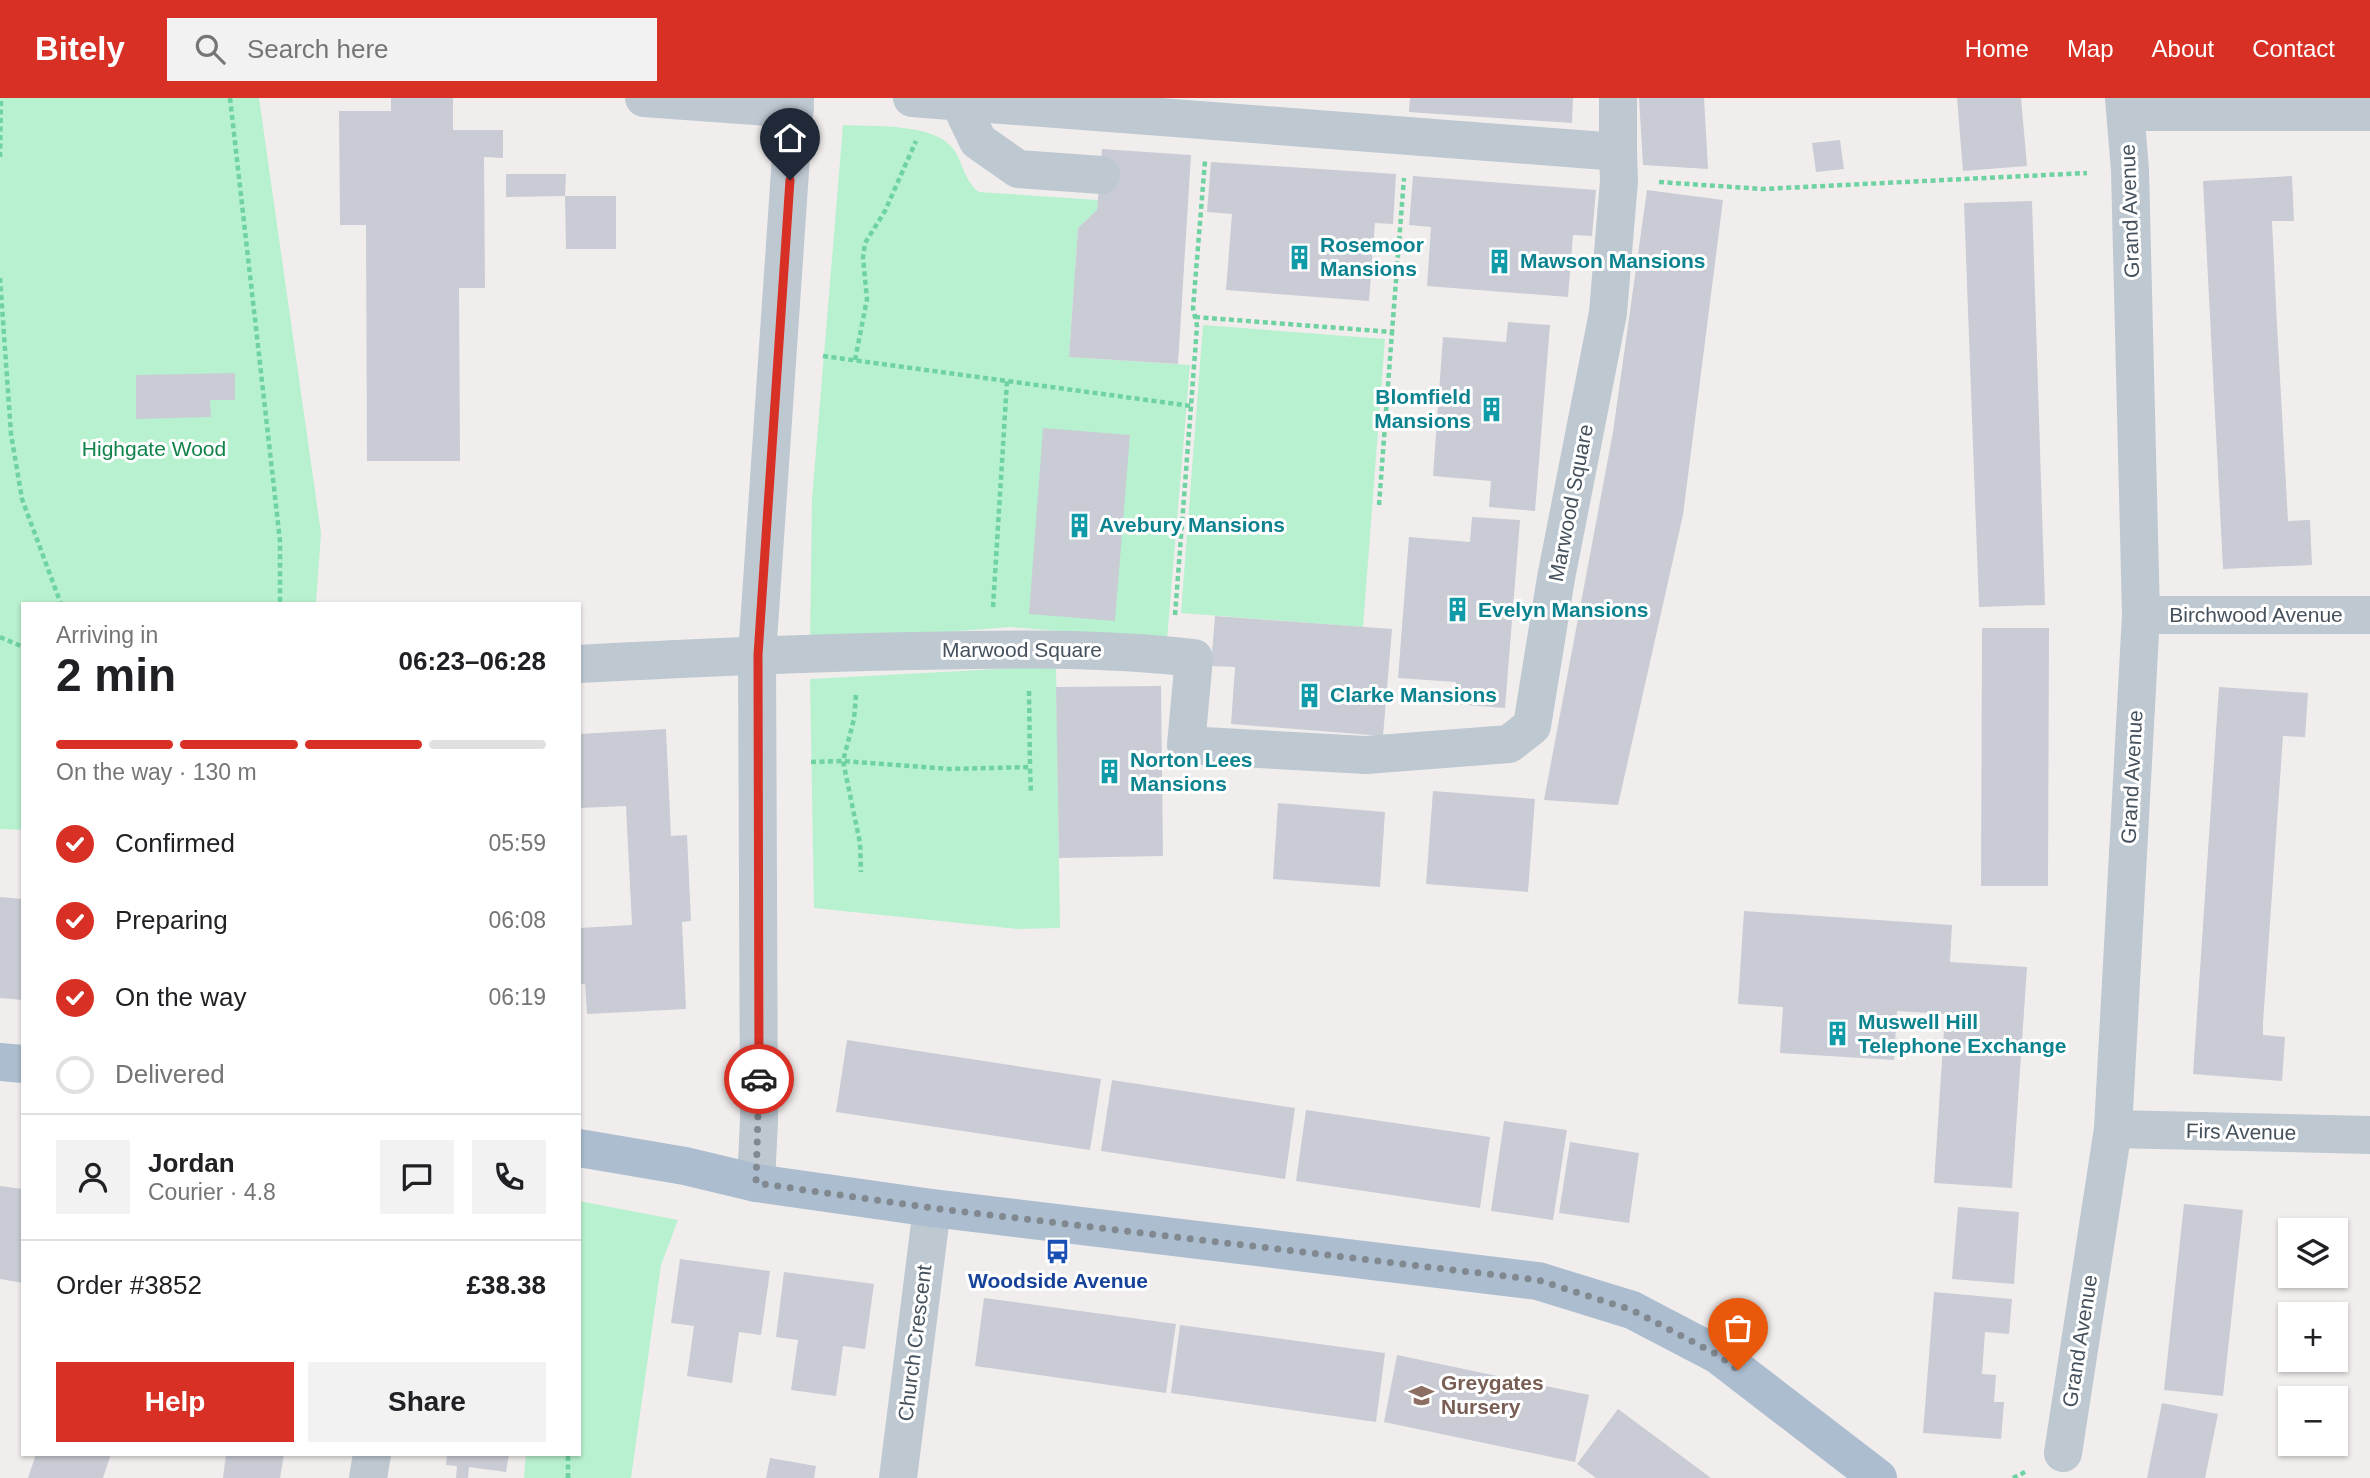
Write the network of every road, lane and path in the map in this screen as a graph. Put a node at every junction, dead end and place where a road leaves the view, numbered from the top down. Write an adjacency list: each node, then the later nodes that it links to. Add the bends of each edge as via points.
1 (1, 98): 14 (path)
2 (230, 98): 27 (path, via 280,541)
3 (644, 98): 8 (street)
4 (912, 98): 6 (street)
5 (1618, 98): 15 (street)
6 (921, 99): 7 (street); 22 (path, via 914,146 865,243 867,299)
7 (959, 102): 12 (street); 17 (street, via 978,141 1018,169)
8 (795, 104): 35 (street)
9 (2125, 105): 11 (street); 16 (street, Grand Avenue)
10 (1248, 110): 12 (street); 13 (street)
11 (2370, 112)
12 (1208, 119): 19 (path)
13 (1407, 135): 15 (street); 20 (path)
14 (0, 157)
15 (1619, 166): 16 (path, via 1762,190); 36 (street, Marwood Square, via 1608,313 1532,726 1509,744 1366,755 1186,746 1194,657)
16 (2130, 170): 28 (street, Grand Avenue)
17 (1101, 174)
18 (0, 278): 26 (path, via 11,434 22,499)
19 (1195, 317): 20 (path); 24 (path)
20 (1392, 332): 25 (path)
21 (822, 356): 22 (path)
22 (855, 360): 23 (path)
23 (1007, 381): 24 (path); 33 (path)
24 (1191, 406): 36 (path)
25 (1379, 505)
26 (60, 602)
27 (280, 602)
28 (2141, 615): 29 (street, Birchwood Avenue); 45 (street, Grand Avenue)
29 (2370, 615)
30 (0, 637): 31 (path)
31 (21, 646)
32 (1028, 648): 33 (street, Marwood Square); 36 (street, Marwood Square); 40 (path)
33 (991, 649): 34 (street, Marwood Square)
34 (860, 652): 35 (street, Marwood Square); 38 (path, via 854,719)
35 (758, 655): 37 (street, Marwood Square); 48 (street)
36 (1172, 655)
37 (581, 664)
38 (843, 761): 39 (path); 40 (path, via 950,769); 42 (path, via 860,843)
39 (811, 762)
40 (1030, 767): 41 (path)
41 (1031, 794)
42 (861, 872)
43 (0, 1062): 44 (main road)
44 (21, 1064)
45 (2113, 1129): 46 (street, Firs Avenue); 50 (street, Grand Avenue)
46 (2370, 1135)
47 (581, 1148): 48 (main road)
48 (756, 1183): 49 (main road)
49 (932, 1208): 55 (street, Church Crescent); 56 (main road, via 1538,1280 1632,1310 1718,1355)
50 (2063, 1453)
51 (372, 1456): 53 (street)
52 (568, 1456): 54 (path)
53 (368, 1478)
54 (568, 1478)
55 (898, 1478)
56 (1878, 1478)

